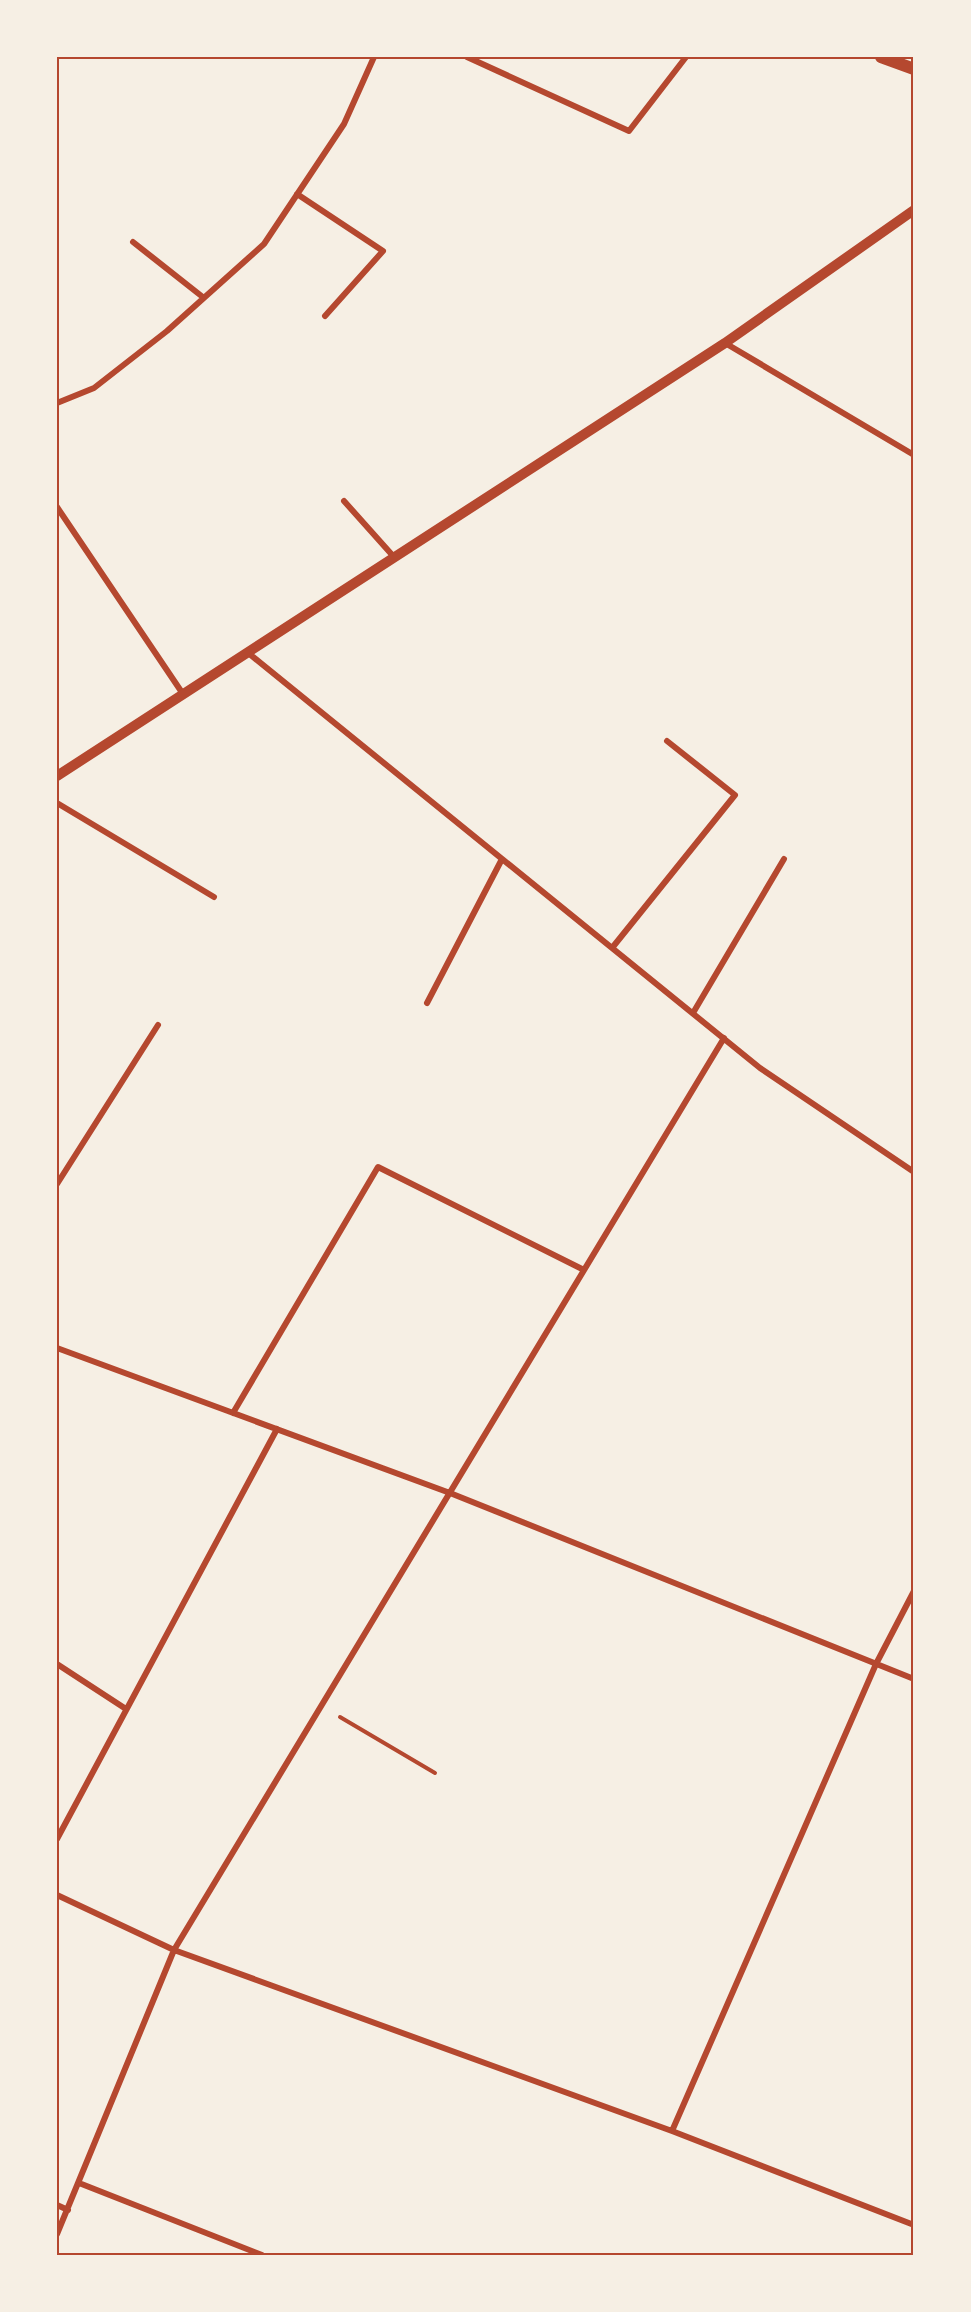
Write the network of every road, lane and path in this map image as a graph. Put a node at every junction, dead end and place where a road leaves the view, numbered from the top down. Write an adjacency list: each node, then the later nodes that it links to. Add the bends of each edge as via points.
1 (374, 57): 6 (street, via 344,124)
2 (466, 57): 3 (street, via 629,131)
3 (686, 57)
4 (881, 57): 5 (main road)
5 (914, 69)
6 (297, 194): 9 (street, via 264,244); 10 (street, via 383,251)
7 (914, 210): 11 (street)
8 (133, 242): 9 (street)
9 (204, 298): 12 (street, via 94,388)
10 (325, 316)
11 (725, 343): 13 (street); 16 (street)
12 (57, 403)
13 (914, 455)
14 (345, 501): 16 (street)
15 (57, 507): 18 (street)
16 (394, 557): 17 (street)
17 (247, 652): 18 (street); 23 (street)
18 (183, 694): 20 (street)
19 (667, 741): 25 (street, via 735,795)
20 (57, 776)
21 (57, 803): 24 (street)
22 (784, 858): 27 (street)
23 (502, 859): 25 (street); 26 (street)
24 (214, 897)
25 (612, 948): 27 (street)
26 (427, 1003)
27 (693, 1013): 29 (street)
28 (158, 1025): 31 (street)
29 (724, 1038): 30 (street, via 760,1068); 32 (street)
30 (914, 1172)
31 (57, 1184)
32 (584, 1270): 34 (street, via 378,1167); 36 (street)
33 (57, 1348): 34 (street)
34 (233, 1413): 35 (street)
35 (277, 1429): 36 (street); 42 (street)
36 (450, 1493): 39 (street); 41 (street)
37 (914, 1591): 39 (street)
38 (57, 1664): 42 (street)
39 (876, 1664): 40 (street); 47 (street)
40 (914, 1679)
41 (321, 1706): 43 (path); 46 (street)
42 (126, 1709): 44 (street)
43 (435, 1773)
44 (57, 1839)
45 (57, 1895): 46 (street)
46 (174, 1950): 47 (street); 48 (street)
47 (672, 2131): 51 (street)
48 (79, 2182): 50 (street); 53 (street)
49 (57, 2205): 50 (street)
50 (68, 2210): 52 (street)
51 (914, 2225)
52 (57, 2234)
53 (262, 2255)

